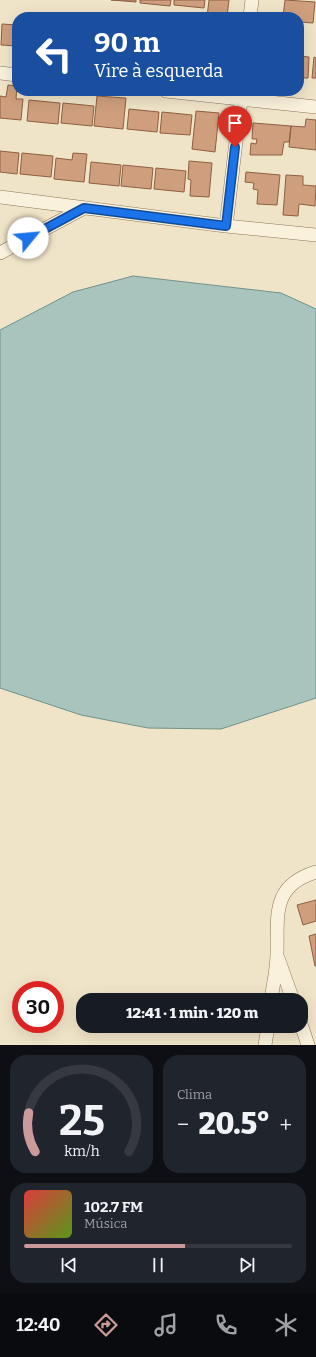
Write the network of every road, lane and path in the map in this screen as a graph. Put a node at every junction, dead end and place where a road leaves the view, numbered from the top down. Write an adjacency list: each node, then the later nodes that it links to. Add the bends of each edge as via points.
1 (252, 0): 2 (street)
2 (251, 12)
3 (0, 73): 4 (street)
4 (12, 74)
5 (241, 96): 10 (street)
6 (247, 96): 7 (street)
7 (316, 107)
8 (0, 197): 9 (street)
9 (84, 208): 10 (street); 12 (street)
10 (226, 226): 11 (street)
11 (316, 235)
12 (0, 253)
13 (316, 872): 14 (street, via 293,882 279,904)
14 (277, 956): 15 (street); 16 (street)
15 (272, 993)
16 (290, 993)
17 (267, 1033): 19 (street)
18 (304, 1033): 20 (street)
19 (265, 1045)
20 (308, 1045)

